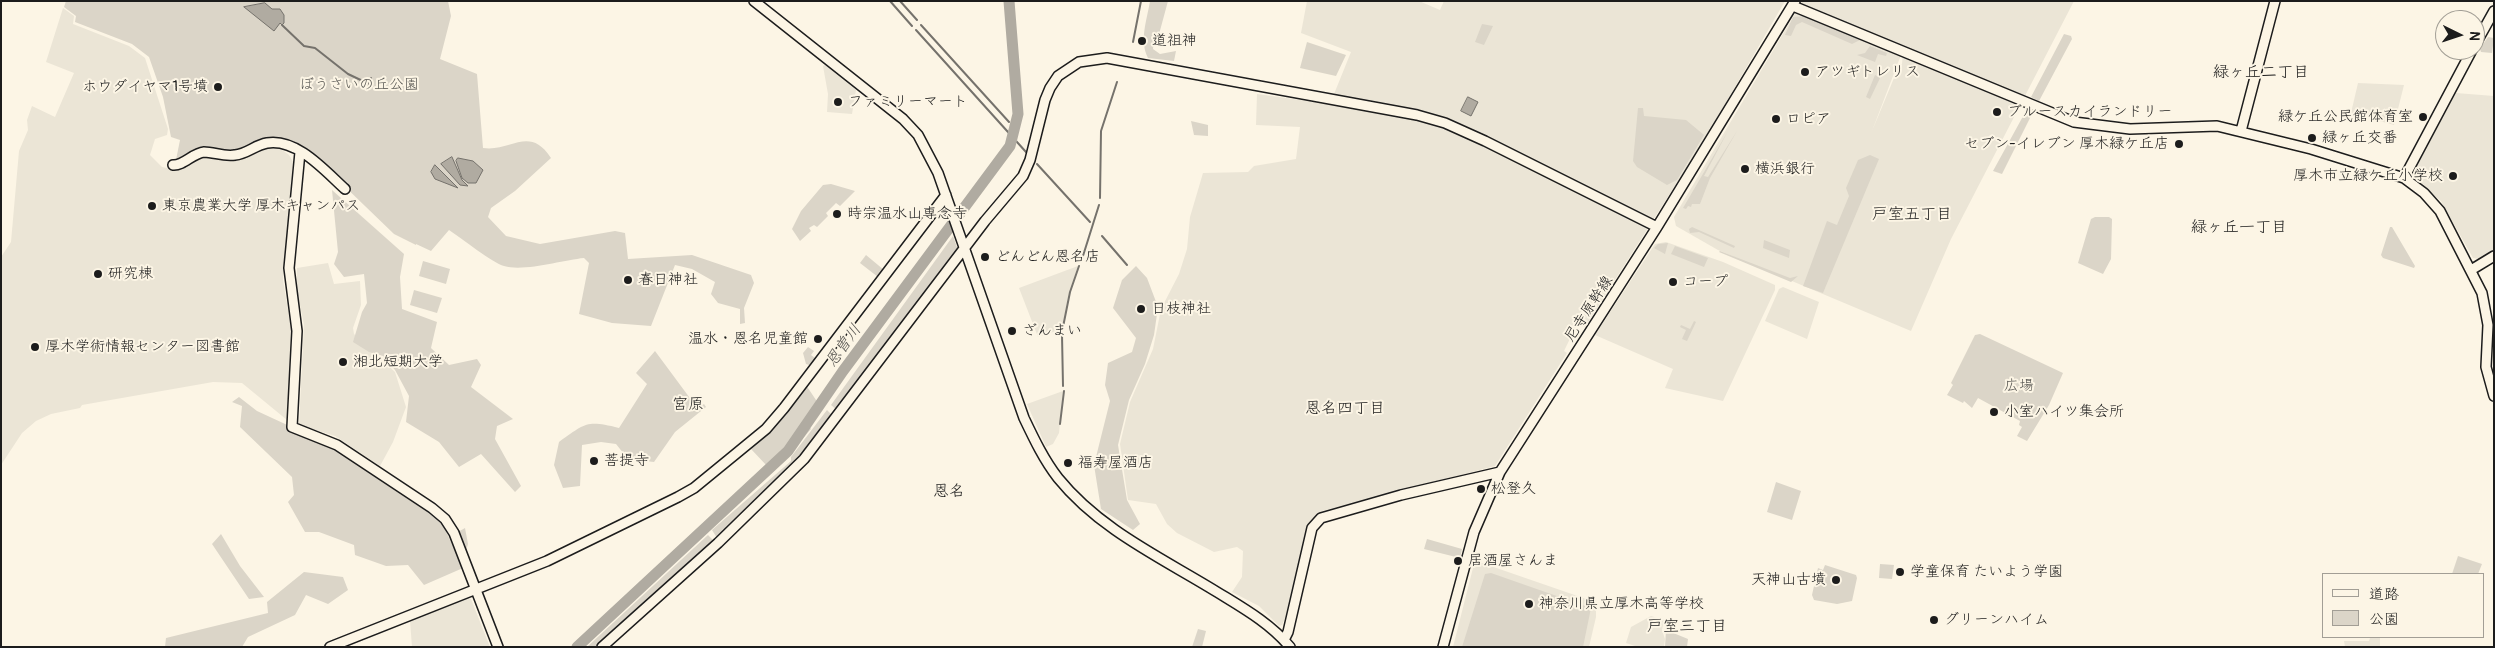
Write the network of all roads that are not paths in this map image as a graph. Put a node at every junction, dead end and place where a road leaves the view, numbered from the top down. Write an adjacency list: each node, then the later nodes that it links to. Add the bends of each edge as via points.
1 (754, 1): 12 (street, via 903,119 927,149)
2 (2276, 1): 7 (street)
3 (1794, 4): 7 (street, via 2074,122 2130,129 2216,126); 13 (street, 尼寺原幹線)
4 (2494, 11): 5 (street)
5 (2485, 27)
6 (2467, 60): 10 (street)
7 (2241, 131): 10 (street)
8 (300, 152): 9 (street, via 288,145 268,143 233,156 205,152); 11 (street); 19 (street, via 289,268 297,331 292,427 337,445 445,519 454,532)
9 (173, 165)
10 (2404, 178): 16 (street, via 2440,211)
11 (345, 189)
12 (946, 195): 14 (street); 19 (street, via 766,429 694,488 678,497 547,560)
13 (1657, 227): 14 (street, via 1445,123 1391,109 1122,61 1094,59 1069,68 1050,88 1024,176); 18 (street, 尼寺原幹線)
14 (964, 249): 20 (street, via 1024,418 1058,478 1101,520 1247,610); 23 (street, via 804,459 712,549)
15 (2494, 256): 16 (street)
16 (2471, 270): 17 (street, via 2486,306 2486,367)
17 (2494, 396)
18 (1500, 472): 20 (street, via 1321,518 1312,528); 24 (street, 尼寺原幹線, via 1474,532)
19 (474, 589): 21 (street); 22 (street)
20 (1287, 644)
21 (330, 647)
22 (498, 647)
23 (602, 647)
24 (1444, 647)

